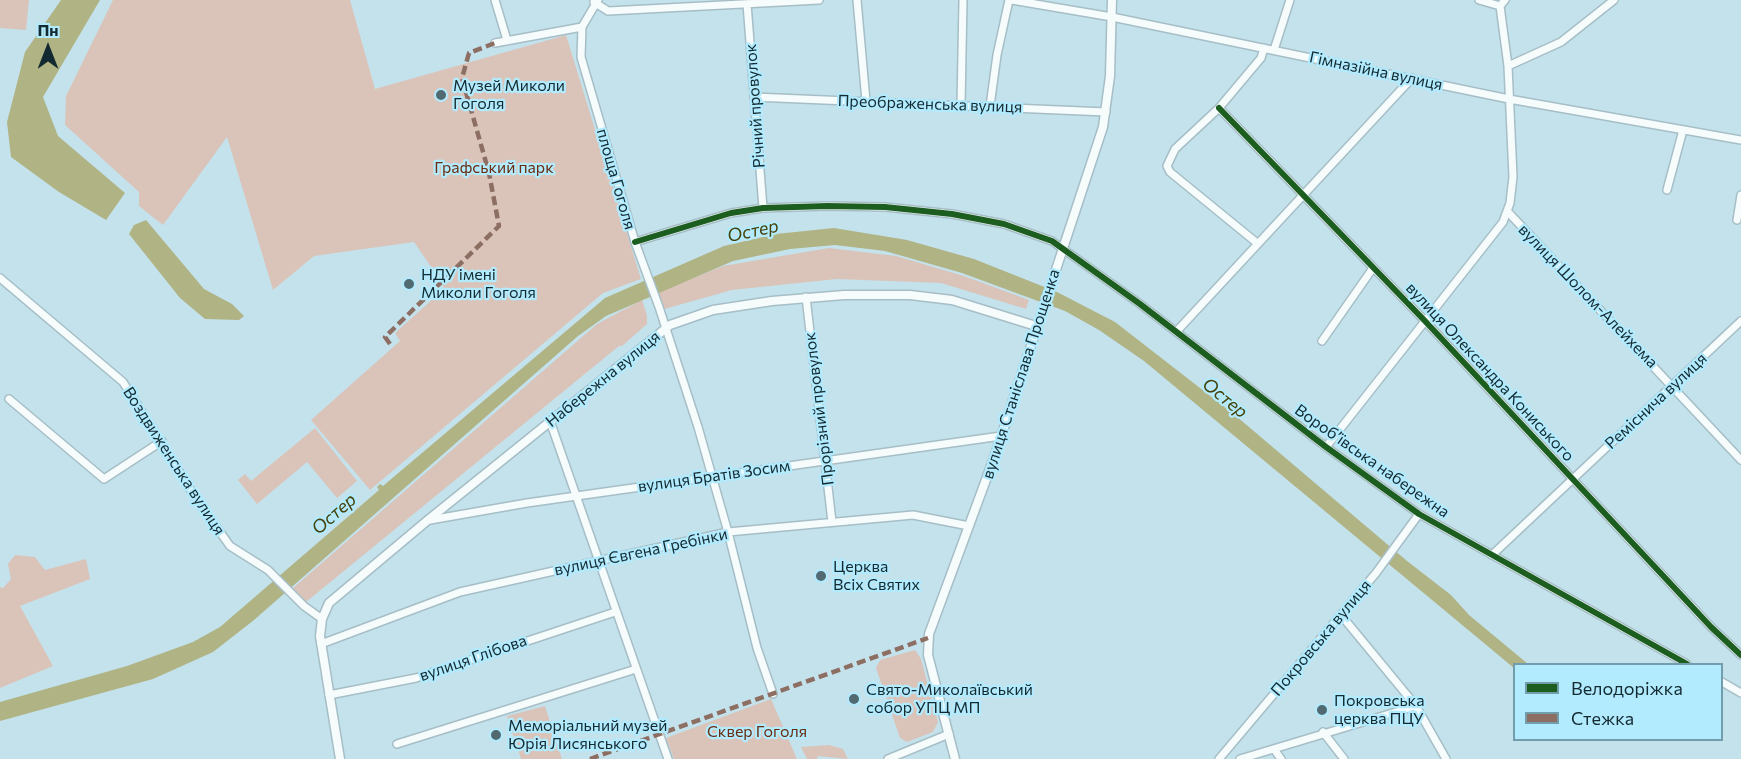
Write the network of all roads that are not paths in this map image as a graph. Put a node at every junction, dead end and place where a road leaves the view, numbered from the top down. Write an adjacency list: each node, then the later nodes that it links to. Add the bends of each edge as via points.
1 (495, 0): 17 (street)
2 (819, 0): 10 (street)
3 (857, 0): 25 (street)
4 (963, 0): 26 (street)
5 (1010, 0): 14 (street, Гімназійна вулиця); 27 (street)
6 (1112, 0): 15 (main road, вулиця Станіслава Прощенка)
7 (1290, 0): 20 (street)
8 (1479, 0): 12 (street)
9 (1614, 0): 21 (street, via 1561,42)
10 (777, 1): 13 (street)
11 (595, 2): 13 (street, via 608,11); 16 (street)
12 (1503, 3): 21 (street)
13 (747, 4): 23 (street, Річний провулок)
14 (1050, 4): 15 (street, Гімназійна вулиця)
15 (1112, 17): 19 (street, Гімназійна вулиця); 29 (main road, вулиця Станіслава Прощенка)
16 (582, 27): 17 (street); 38 (street, площа Гоголя, via 581,57)
17 (507, 40): 18 (street)
18 (495, 43)
19 (1264, 48): 20 (street, Гімназійна вулиця); 28 (street)
20 (1274, 50): 22 (street, Гімназійна вулиця)
21 (1508, 66): 24 (street)
22 (1412, 78): 24 (street, Гімназійна вулиця); 33 (street)
23 (754, 97): 25 (street, Преображенська вулиця); 35 (street, Річний провулок)
24 (1509, 99): 30 (street, Гімназійна вулиця); 36 (street, via 1513,177)
25 (866, 101): 26 (street, Преображенська вулиця)
26 (961, 105): 27 (street, Преображенська вулиця)
27 (990, 106): 29 (street, Преображенська вулиця)
28 (1219, 108): 33 (street, вулиця Олександра Кониського); 39 (street, via 1175,149 1168,160 1170,172)
29 (1106, 112): 40 (main road, вулиця Станіслава Прощенка)
30 (1683, 130): 31 (street, Гімназійна вулиця); 32 (street)
31 (1741, 140)
32 (1667, 190)
33 (1304, 195): 39 (street); 41 (street, вулиця Олександра Кониського)
34 (1741, 195): 37 (street)
35 (763, 208): 38 (street, via 697,221); 40 (street, via 865,206 952,214 1004,224)
36 (1508, 212): 44 (street); 50 (street, вулиця Шолом-Алейхема)
37 (1737, 220)
38 (634, 242): 47 (street, площа Гоголя)
39 (1257, 243): 48 (street)
40 (1063, 247): 46 (main road, вулиця Станіслава Прощенка); 48 (street, Воробʼївська набережна)
41 (1373, 268): 44 (street, вулиця Олександра Кониського); 49 (street)
42 (0, 278): 54 (street, Воздвиженська вулиця, via 123,382)
43 (806, 297): 46 (main road, Набережна вулиця, via 944,298); 47 (main road, Набережна вулиця, via 713,310); 56 (street, Прорізний провулок)
44 (1425, 321): 55 (street); 59 (street, вулиця Олександра Кониського)
45 (1741, 321): 50 (street, Реміснича вулиця)
46 (1036, 326): 53 (main road, вулиця Станіслава Прощенка)
47 (666, 328): 52 (main road, Набережна вулиця); 58 (street, площа Гоголя)
48 (1176, 332): 55 (street, Воробʼївська набережна)
49 (1322, 340)
50 (1673, 386): 57 (street, вулиця Шолом-Алейхема); 59 (street, Реміснича вулиця)
51 (9, 399): 54 (street, via 104,480)
52 (550, 421): 60 (street); 62 (main road, Набережна вулиця)
53 (1001, 436): 56 (street, вулиця Братів Зосим); 64 (main road, вулиця Станіслава Прощенка)
54 (162, 441): 70 (street, Воздвиженська вулиця, via 230,546 267,570)
55 (1326, 447): 61 (street, Воробʼївська набережна)
56 (825, 460): 58 (street, вулиця Братів Зосим); 63 (street, Прорізний провулок)
57 (1741, 460)
58 (713, 476): 60 (street, вулиця Братів Зосим); 65 (street, площа Гоголя)
59 (1571, 479): 66 (street, Реміснича вулиця); 72 (street, вулиця Олександра Кониського)
60 (576, 497): 62 (street, вулиця Братів Зосим); 67 (street)
61 (1419, 514): 66 (street, Воробʼївська набережна); 69 (street, Покровська вулиця)
62 (428, 520): 70 (main road, Набережна вулиця, via 335,596)
63 (832, 522): 64 (street, вулиця Євгена Гребінки, via 919,515); 65 (street, вулиця Євгена Гребінки)
64 (969, 526): 81 (main road, вулиця Станіслава Прощенка, via 928,639 928,655)
65 (728, 532): 67 (street, вулиця Євгена Гребінки); 77 (street, площа Гоголя, via 757,648)
66 (1492, 555): 73 (street, Воробʼївська набережна)
67 (597, 561): 68 (street); 71 (street, вулиця Євгена Гребінки, via 459,592)
68 (615, 612): 74 (street); 78 (street, вулиця Глібова, via 416,678)
69 (1341, 615): 79 (street); 88 (street, Покровська вулиця)
70 (322, 619): 71 (main road, Набережна вулиця)
71 (321, 640): 78 (main road, Набережна вулиця)
72 (1741, 655)
73 (1685, 663)
74 (636, 669): 82 (street); 85 (street)
75 (1723, 683): 76 (street)
76 (1741, 693)
77 (773, 694)
78 (329, 695): 84 (main road, Набережна вулиця)
79 (1416, 706): 80 (street); 92 (street)
80 (1323, 732): 83 (street); 91 (street)
81 (949, 734): 86 (street); 87 (main road)
82 (397, 744)
83 (1274, 749): 89 (street); 90 (street)
84 (340, 759)
85 (668, 759)
86 (888, 759)
87 (955, 759)
88 (1219, 759)
89 (1240, 759)
90 (1281, 759)
91 (1344, 759)
92 (1446, 759)

